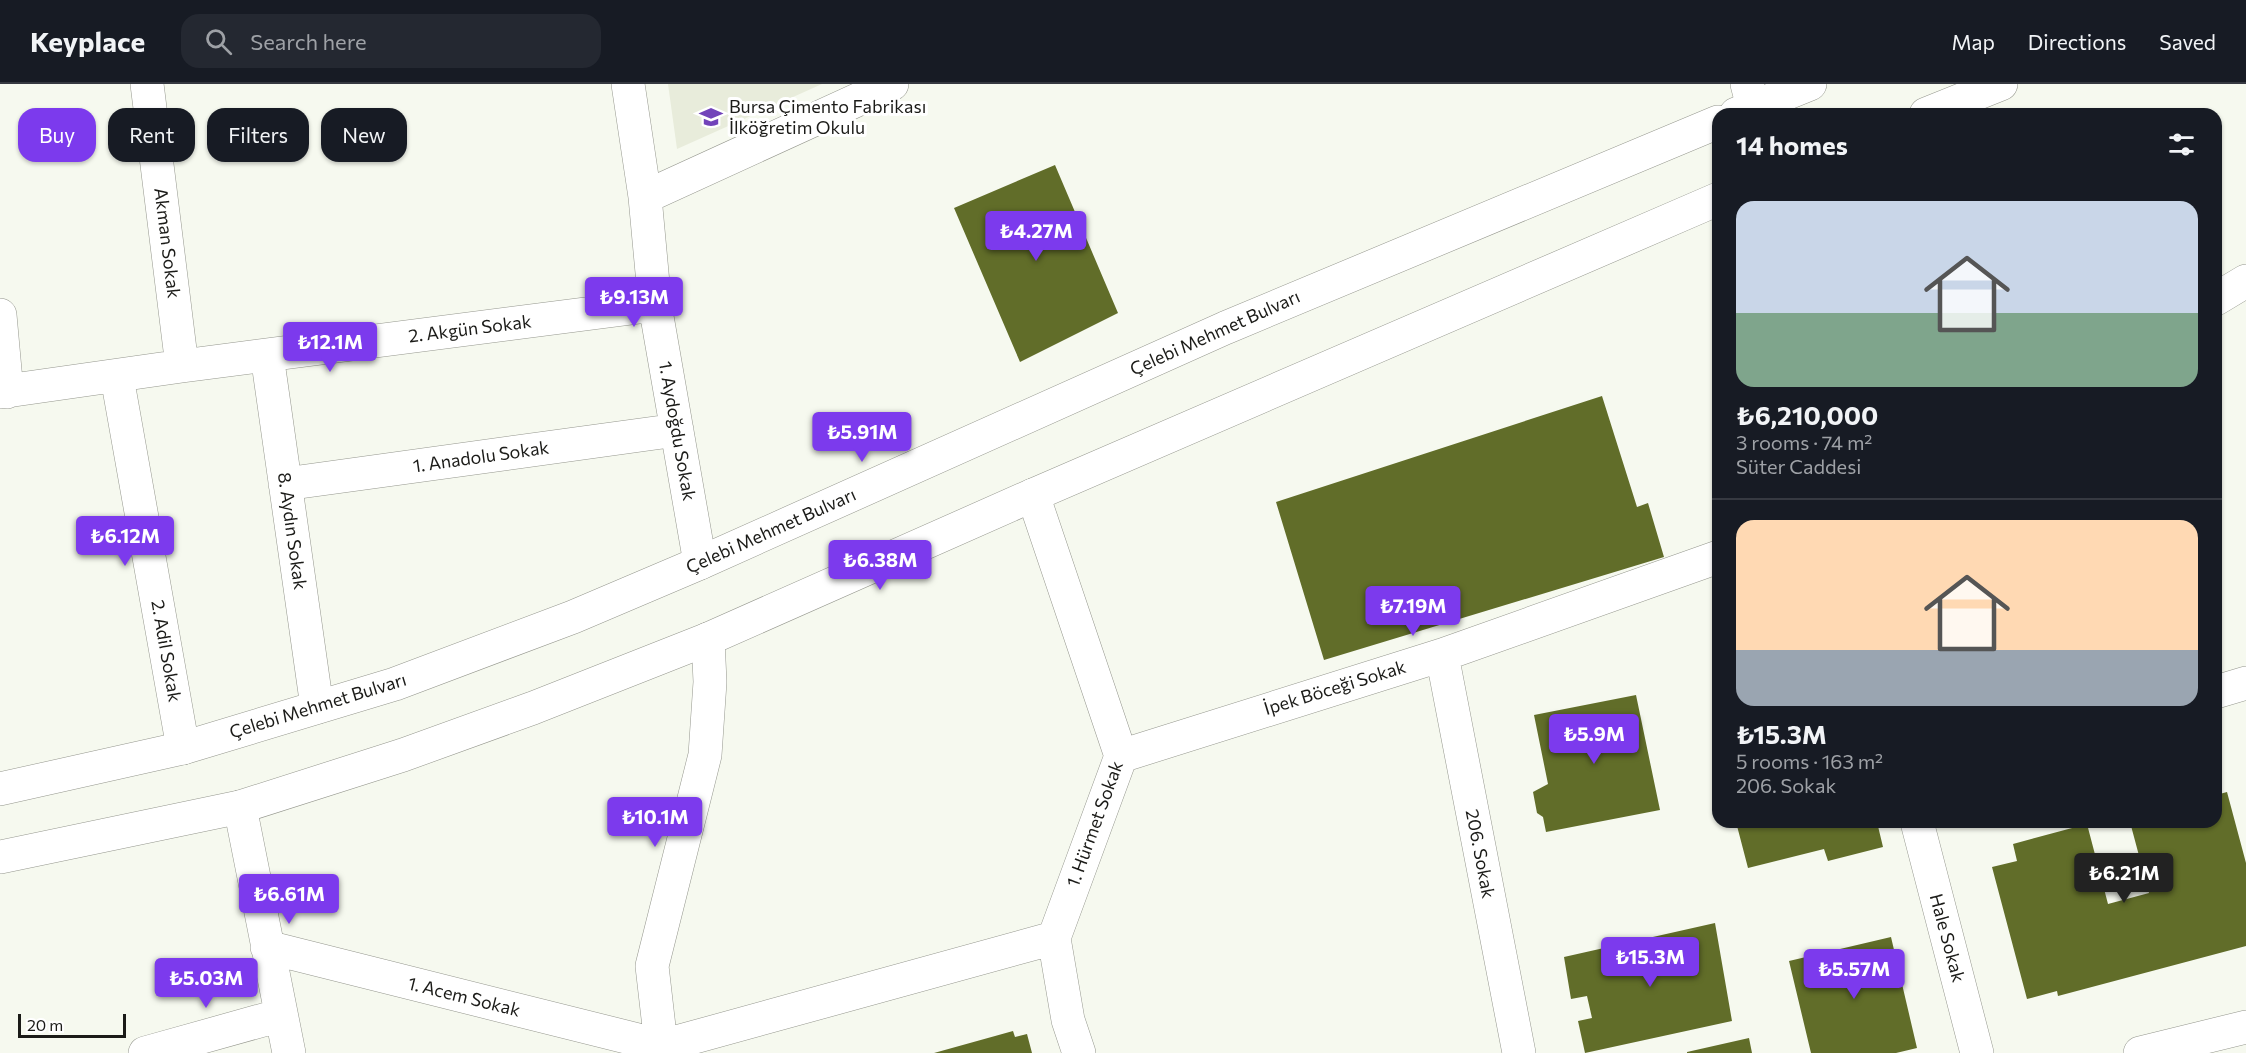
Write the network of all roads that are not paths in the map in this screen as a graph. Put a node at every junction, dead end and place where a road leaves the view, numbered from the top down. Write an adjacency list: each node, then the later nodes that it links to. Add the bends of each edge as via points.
1 (147, 84): 16 (street, Akman Sokak)
2 (628, 84): 9 (street, 1. Aydoğdu Sokak)
3 (892, 84): 9 (street)
4 (1810, 84): 6 (street)
5 (2001, 84): 7 (street)
6 (1745, 102)
7 (1941, 108)
8 (1712, 125): 23 (street, Çelebi Mehmet Bulvarı, via 1225,328)
9 (645, 197): 13 (street, 1. Aydoğdu Sokak)
10 (1712, 202): 21 (street)
11 (2246, 282): 12 (street)
12 (2222, 296)
13 (656, 305): 15 (street, 2. Akgün Sokak); 19 (street, 1. Aydoğdu Sokak)
14 (0, 315): 18 (street)
15 (267, 355): 16 (street, 2. Akgün Sokak); 20 (street, 8. Aydın Sokak)
16 (182, 366): 17 (street, 2. Akgün Sokak)
17 (117, 377): 18 (street, 2. Akgün Sokak); 29 (street, 2. Adil Sokak)
18 (4, 392)
19 (677, 430): 20 (street, 1. Anadolu Sokak); 23 (street, 1. Aydoğdu Sokak)
20 (285, 484): 28 (street, 8. Aydın Sokak)
21 (1033, 495): 24 (street); 30 (street, 1. Hürmet Sokak)
22 (1712, 559): 25 (street, İpek Böceği Sokak)
23 (700, 563): 28 (street, Çelebi Mehmet Bulvarı, via 573,617 395,684)
24 (708, 639): 32 (street, via 446,740); 39 (street, via 710,682 705,755 652,966)
25 (1442, 655): 30 (street, İpek Böceği Sokak); 43 (street, 206. Sokak)
26 (2246, 683): 27 (street)
27 (2222, 690)
28 (317, 707): 29 (street, Çelebi Mehmet Bulvarı)
29 (183, 747): 31 (street, Çelebi Mehmet Bulvarı)
30 (1121, 756): 35 (street, 1. Hürmet Sokak)
31 (0, 789)
32 (240, 807): 34 (street); 36 (street)
33 (1919, 828): 44 (street, Hale Sokak)
34 (0, 857)
35 (1054, 938): 39 (street); 42 (street, 1. Hürmet Sokak, via 1068,1020)
36 (267, 947): 37 (street); 39 (street, 1. Acem Sokak)
37 (281, 1015): 40 (street); 41 (street)
38 (2246, 1027): 45 (street)
39 (662, 1050)
40 (145, 1053)
41 (289, 1053)
42 (1078, 1053)
43 (1519, 1053)
44 (1977, 1053)
45 (2140, 1053)

